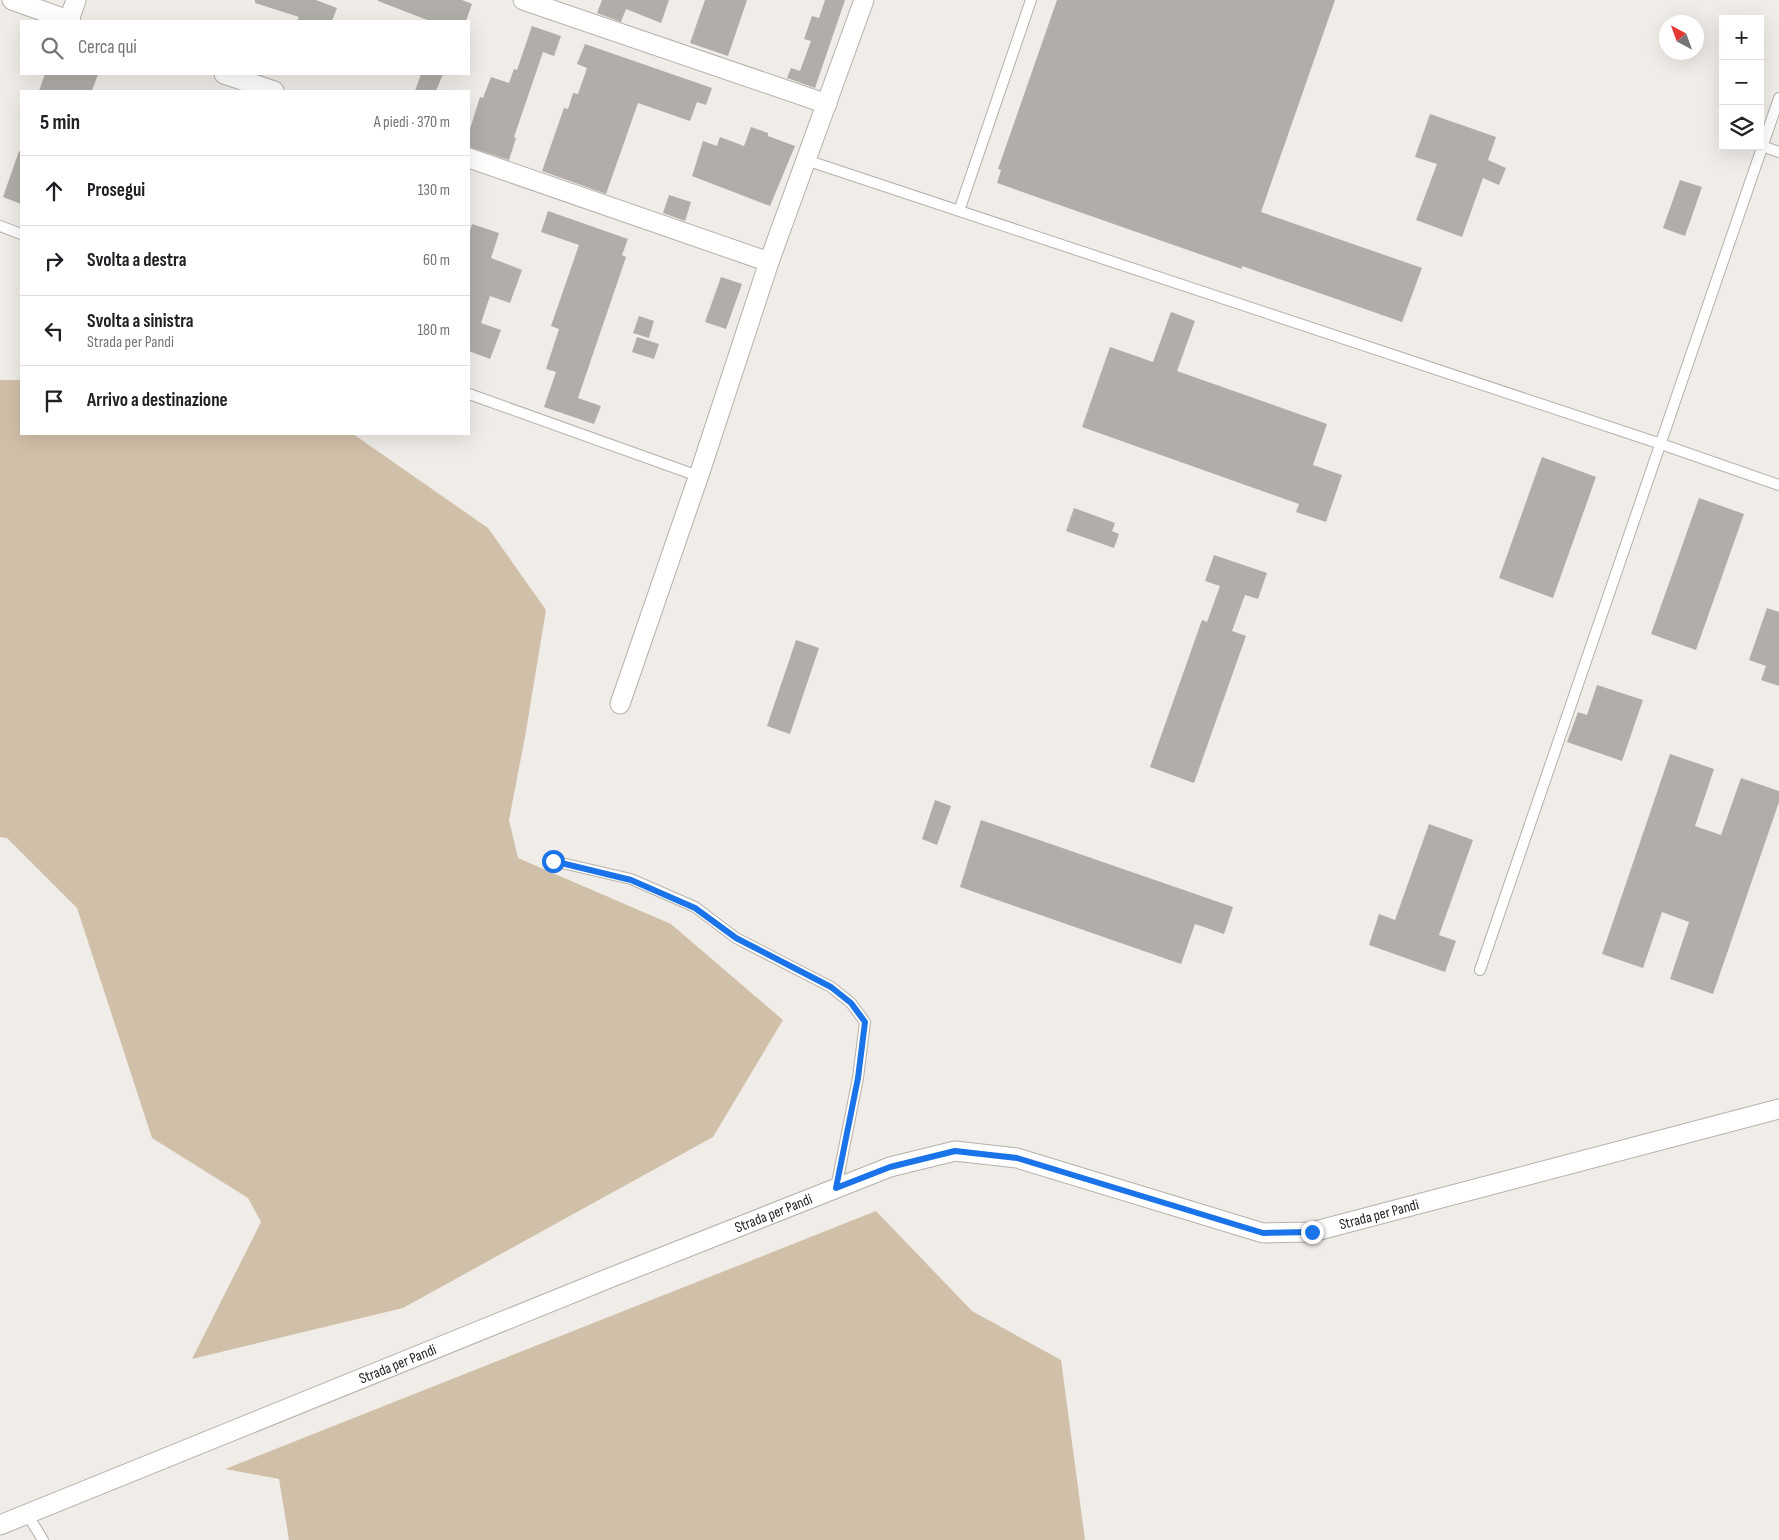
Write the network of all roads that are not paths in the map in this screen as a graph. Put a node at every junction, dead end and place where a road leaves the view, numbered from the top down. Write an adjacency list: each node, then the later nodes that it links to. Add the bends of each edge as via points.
1 (12, 0): 6 (street)
2 (76, 0): 7 (street)
3 (523, 0): 11 (street)
4 (864, 0): 11 (street)
5 (1032, 0): 18 (lane)
6 (67, 20)
7 (70, 20)
8 (227, 75): 9 (street)
9 (271, 90)
10 (1779, 98): 12 (lane)
11 (827, 104): 17 (street)
12 (1764, 140)
13 (1764, 147): 15 (lane)
14 (1761, 150): 23 (lane)
15 (1779, 152)
16 (470, 158): 21 (street)
17 (806, 160): 18 (lane); 21 (street)
18 (959, 211): 23 (lane)
19 (0, 226): 20 (lane)
20 (20, 234)
21 (769, 262): 24 (street)
22 (470, 394): 24 (lane)
23 (1661, 444): 25 (lane); 28 (lane)
24 (698, 476): 26 (street)
25 (1779, 485)
26 (620, 704)
27 (553, 861): 30 (lane, via 631,880 695,908 736,938 831,987 851,1003 865,1022 858,1078)
28 (1480, 970)
29 (1779, 1110): 30 (street, Strada per Pandi, via 1312,1232 1263,1233 1017,1158 955,1151 890,1167)
30 (836, 1188): 31 (street, Strada per Pandi)
31 (27, 1514): 32 (street, Strada per Pandi); 33 (lane)
32 (0, 1525)
33 (43, 1540)

